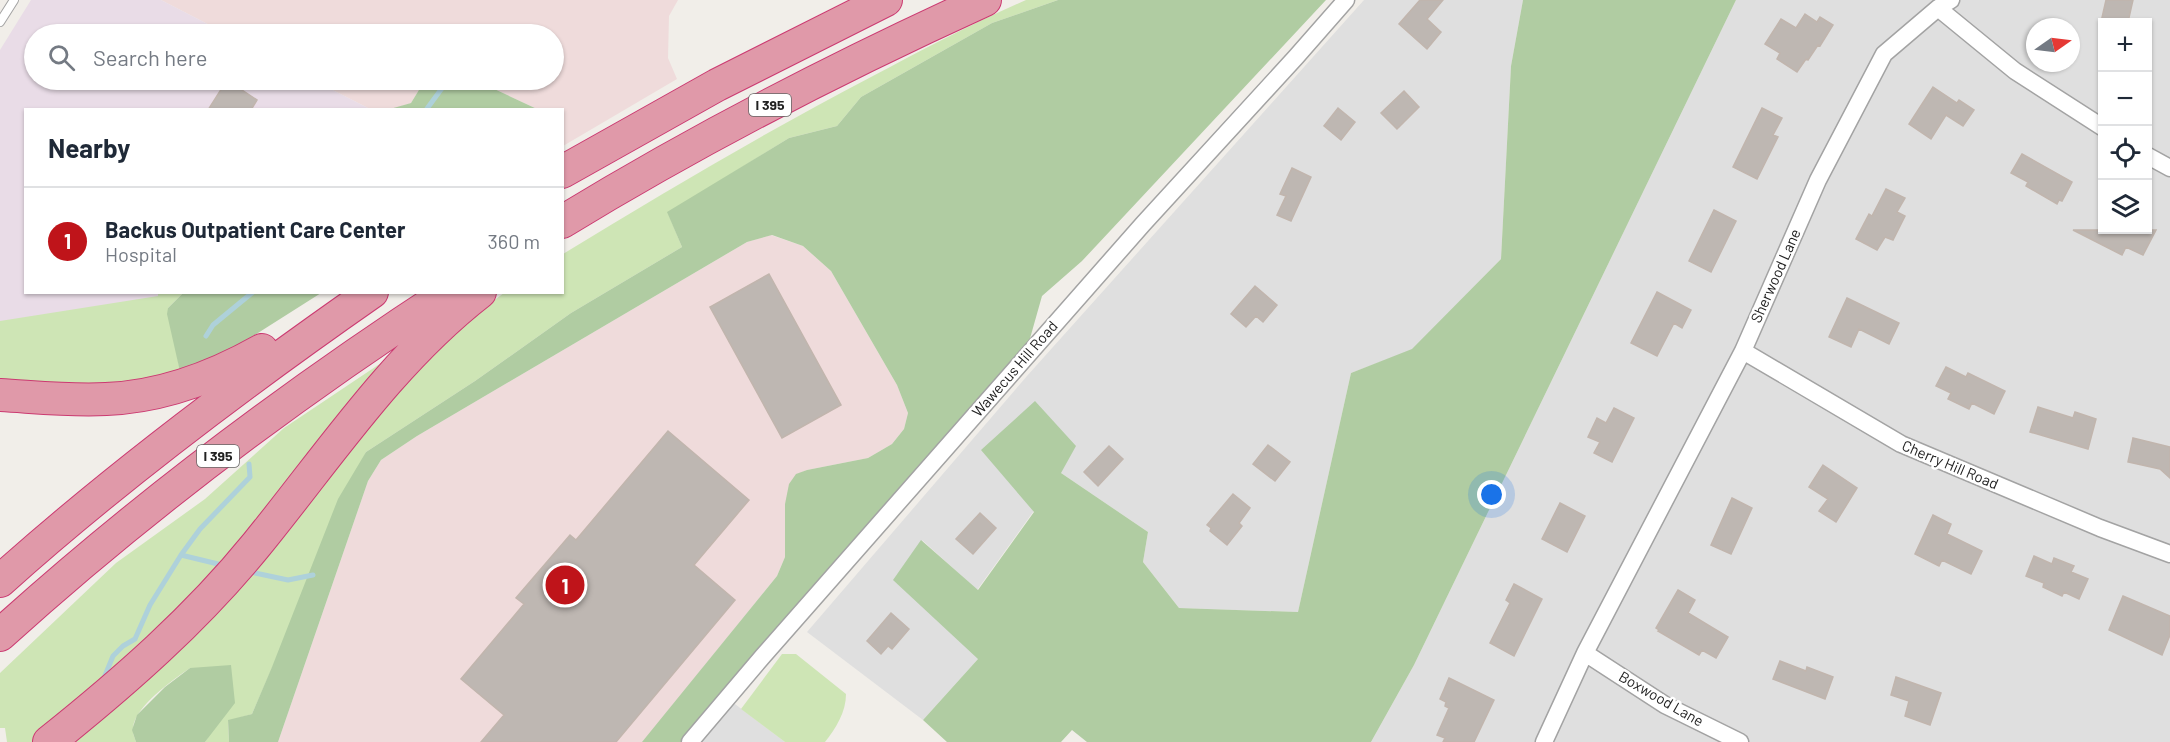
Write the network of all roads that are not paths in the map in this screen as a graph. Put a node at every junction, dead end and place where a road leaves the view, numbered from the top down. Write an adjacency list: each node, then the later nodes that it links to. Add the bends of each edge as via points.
1 (14, 0): 6 (lane)
2 (886, 0): 10 (highway, via 709,90)
3 (985, 0): 11 (highway, I 395, via 758,111)
4 (1346, 0): 23 (street, Wawecus Hill Road, via 1143,224)
5 (1945, 4): 7 (street, Sherwood Lane, via 2015,71); 16 (street, Sherwood Lane, via 1884,54 1818,180)
6 (0, 22)
7 (2101, 126)
8 (2152, 158): 9 (street)
9 (2170, 168)
10 (564, 171)
11 (567, 221)
12 (369, 294): 15 (highway, I 395)
13 (446, 294): 20 (highway, I 395, via 327,375 205,466)
14 (478, 294): 22 (highway, via 434,330 396,370 256,545 197,610 134,673)
15 (314, 333): 17 (highway, via 272,346 208,378 149,394 105,399); 19 (highway, I 395, via 137,466)
16 (1743, 351): 18 (street, Cherry Hill Road, via 1901,444); 21 (street, Sherwood Lane)
17 (0, 395)
18 (2170, 554)
19 (0, 581)
20 (0, 635)
21 (1585, 653): 24 (street, Sherwood Lane); 25 (street, Boxwood Lane, via 1665,705)
22 (49, 742)
23 (690, 742)
24 (1544, 742)
25 (1740, 742)

